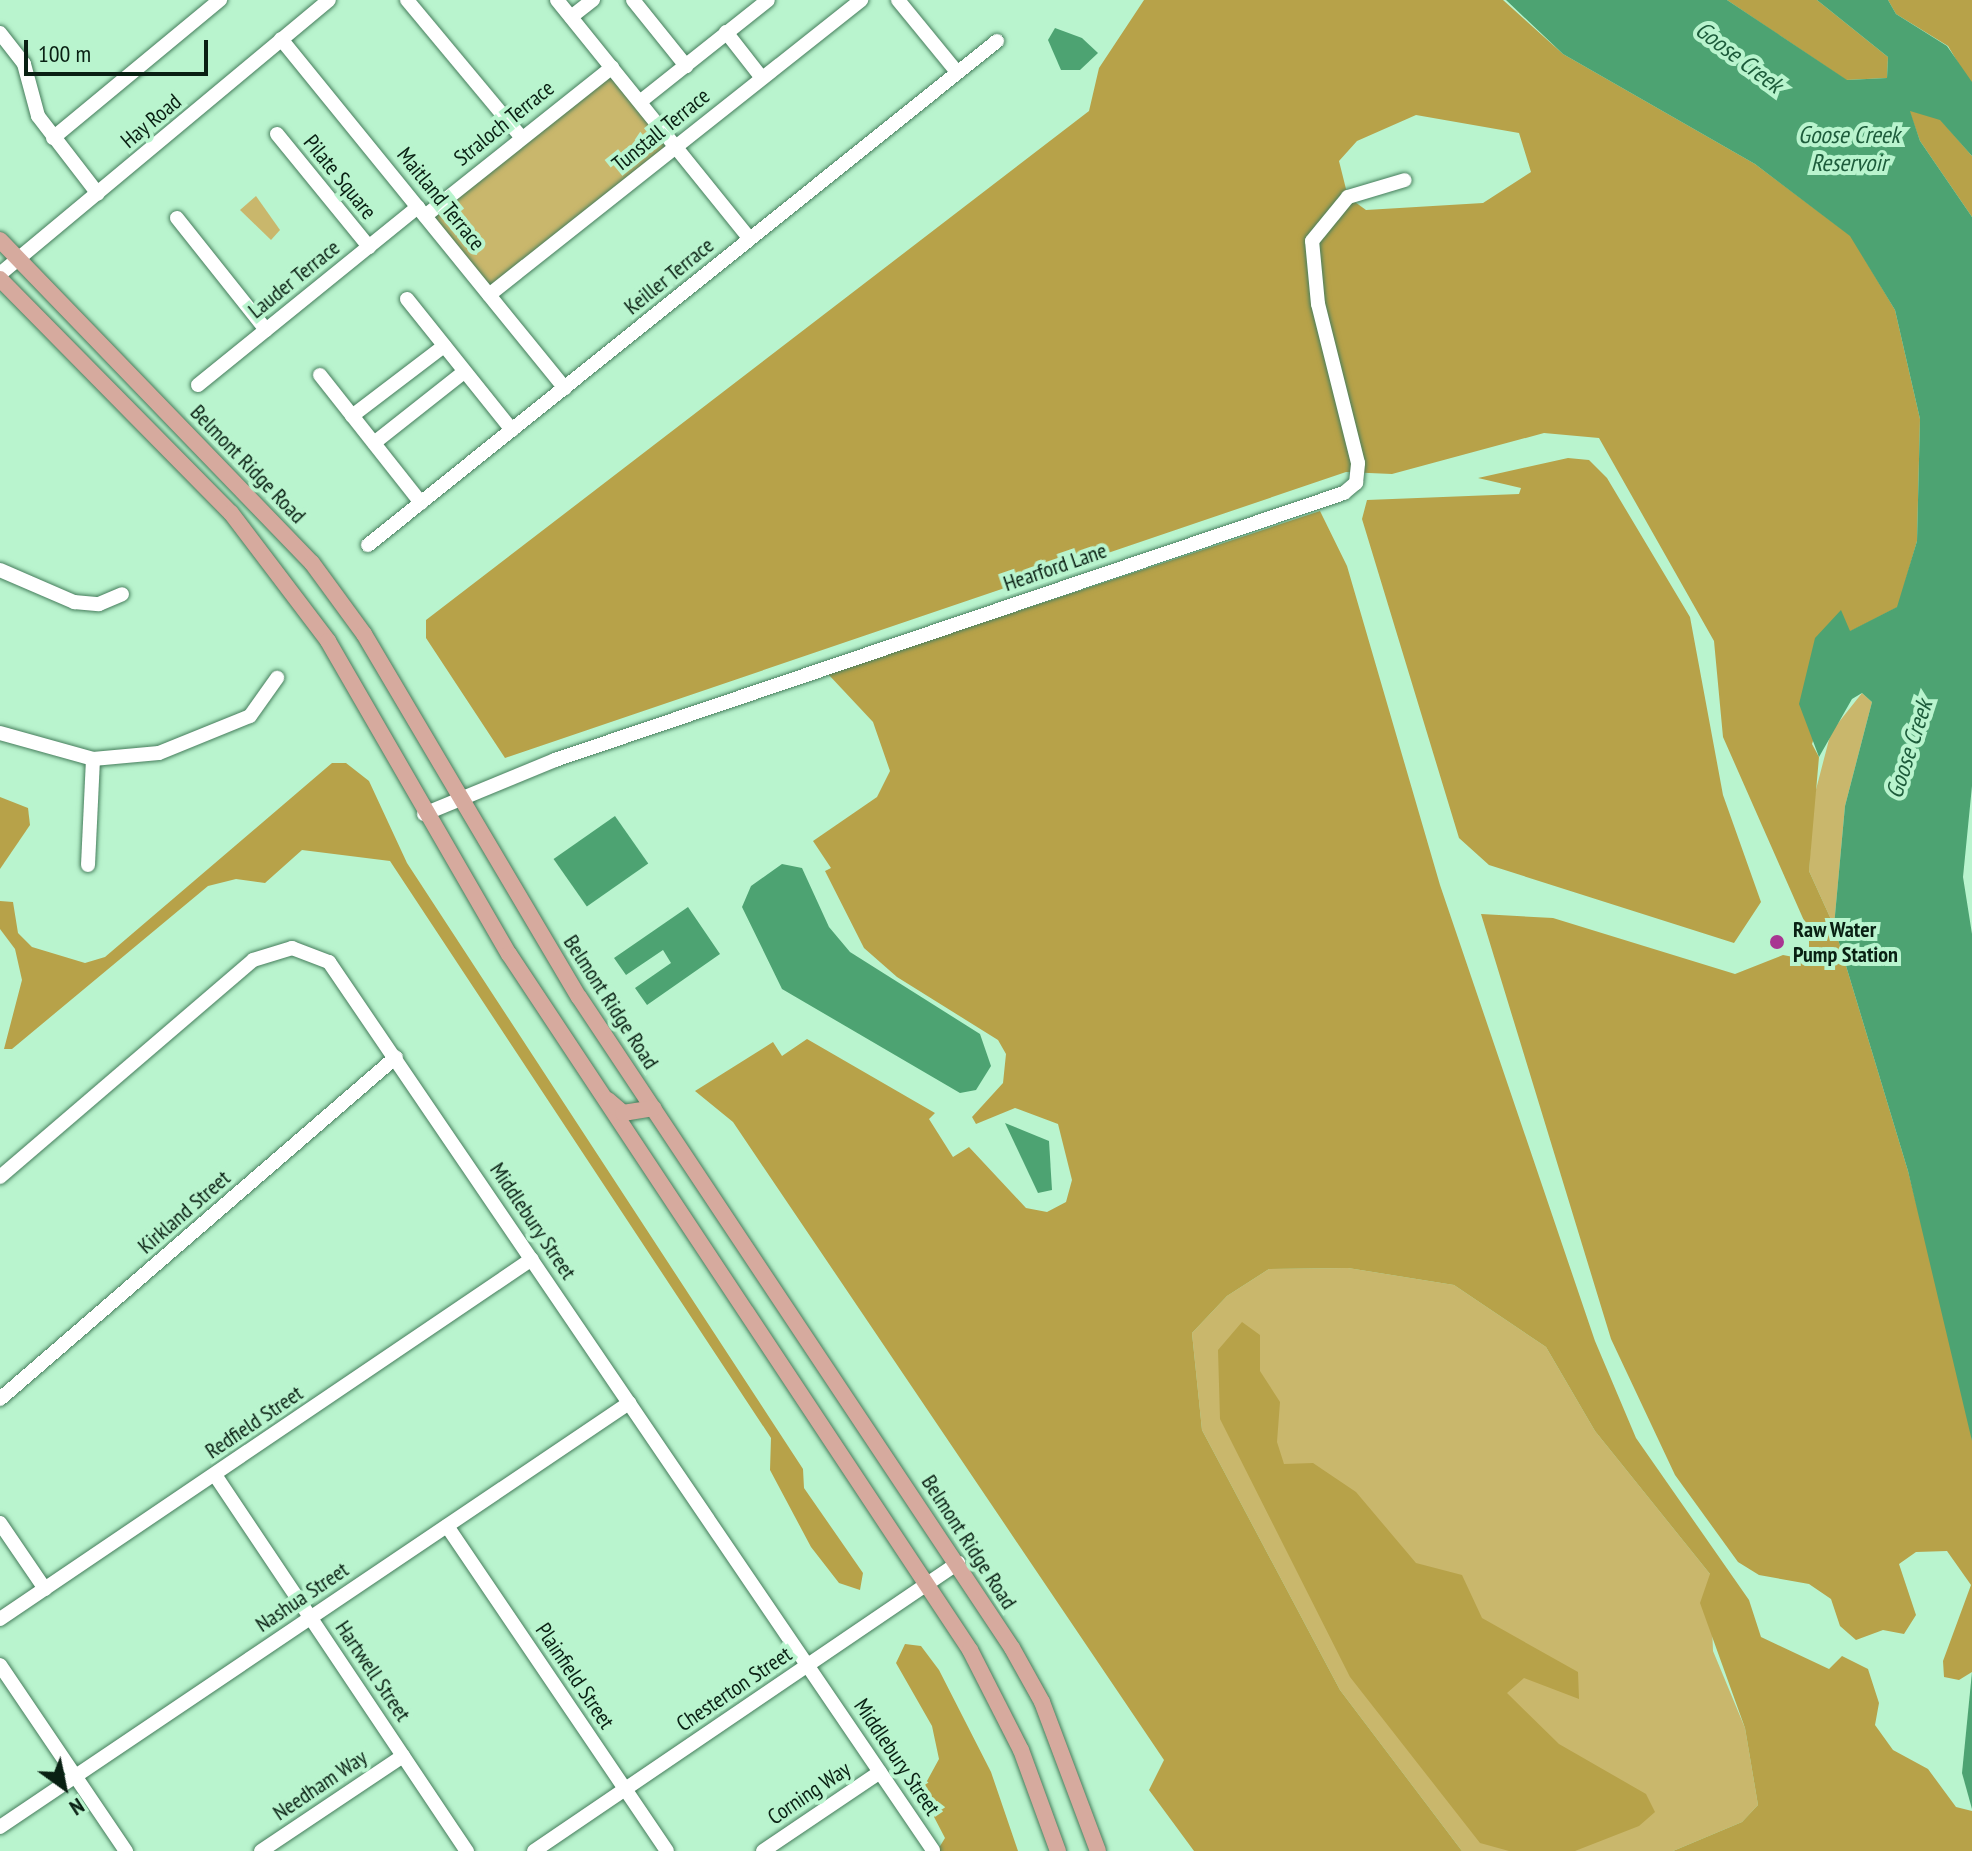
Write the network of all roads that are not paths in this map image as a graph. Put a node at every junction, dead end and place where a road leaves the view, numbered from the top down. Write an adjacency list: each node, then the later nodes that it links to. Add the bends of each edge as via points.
1 (220, 0): 22 (street)
2 (329, 0): 13 (street, Hay Road)
3 (407, 0): 21 (street)
4 (557, 0): 10 (street)
5 (593, 0): 10 (street)
6 (633, 0): 15 (street)
7 (768, 0): 11 (street)
8 (861, 0): 18 (street, Tunstall Terrace)
9 (898, 0): 17 (street)
10 (571, 17): 16 (street)
11 (726, 32): 15 (street); 18 (street)
12 (0, 33): 22 (street, via 24,64 31,103)
13 (281, 39): 25 (street, Hay Road); 26 (street, Maitland Terrace)
14 (997, 41): 17 (street, Keiller Terrace)
15 (686, 66): 19 (street)
16 (612, 67): 19 (street); 21 (street, Straloch Terrace)
17 (957, 72): 28 (street, Keiller Terrace)
18 (762, 78): 23 (street, Tunstall Terrace)
19 (641, 101): 23 (street)
20 (277, 134): 30 (street, Pilate Square)
21 (521, 137): 26 (street, Straloch Terrace)
22 (53, 138): 25 (street)
23 (677, 146): 28 (street); 33 (street, Tunstall Terrace)
24 (1405, 180): 51 (street, Hearford Lane, via 1348,197 1312,241 1318,304 1358,463 1356,483 1344,493)
25 (98, 194): 31 (street, Hay Road)
26 (422, 211): 30 (street, Lauder Terrace); 33 (street, Maitland Terrace)
27 (177, 218): 35 (street)
28 (750, 239): 40 (street, Keiller Terrace)
29 (0, 240): 31 (main road, Belmont Ridge Road)
30 (369, 247): 35 (street, Lauder Terrace)
31 (19, 258): 32 (street, Hay Road); 51 (main road, Belmont Ridge Road, via 312,563 383,666)
32 (0, 276): 52 (main road, Belmont Ridge Road, via 262,549 328,641)
33 (489, 295): 40 (street, Maitland Terrace)
34 (407, 299): 36 (street)
35 (266, 330): 39 (street, Lauder Terrace)
36 (444, 346): 37 (street); 41 (street)
37 (464, 372): 42 (street); 43 (street)
38 (320, 375): 41 (street)
39 (198, 385)
40 (565, 388): 42 (street, Keiller Terrace)
41 (352, 416): 43 (street)
42 (512, 430): 44 (street, Keiller Terrace)
43 (374, 443): 44 (street)
44 (421, 503): 45 (street, Keiller Terrace)
45 (368, 545)
46 (0, 570): 47 (street, via 74,602 99,604)
47 (122, 594)
48 (277, 678): 50 (street, via 265,702 222,731 159,753)
49 (0, 733): 50 (street)
50 (93, 759): 53 (street)
51 (457, 799): 52 (street, Hearford Lane); 56 (main road, Belmont Ridge Road)
52 (424, 814): 55 (main road, Belmont Ridge Road)
53 (88, 865)
54 (396, 1057): 57 (street, Middlebury Street, via 329,962 299,948 267,952); 58 (street, Middlebury Street); 59 (street, Kirkland Street)
55 (598, 1091): 56 (main road, via 623,1113); 65 (main road, Belmont Ridge Road)
56 (654, 1108): 64 (main road, Belmont Ridge Road)
57 (0, 1177)
58 (532, 1259): 60 (street, Middlebury Street); 61 (street, Redfield Street)
59 (0, 1399)
60 (629, 1403): 63 (street, Nashua Street); 70 (street, Middlebury Street)
61 (215, 1475): 66 (street, Redfield Street); 67 (street, Hartwell Street)
62 (0, 1523): 66 (street)
63 (447, 1526): 67 (street, Nashua Street); 74 (street, Plainfield Street)
64 (958, 1563): 65 (street, Chesterton Street); 84 (main road, Belmont Ridge Road, via 1042,1702)
65 (927, 1583): 70 (street, Chesterton Street); 83 (main road, Belmont Ridge Road, via 1004,1713)
66 (45, 1589): 68 (street, Redfield Street)
67 (311, 1618): 71 (street, Hartwell Street); 73 (street, Nashua Street)
68 (0, 1619)
69 (0, 1665): 73 (street)
70 (808, 1665): 72 (street, Middlebury Street); 74 (street, Chesterton Street)
71 (403, 1756): 78 (street, Needham Way); 79 (street, Hartwell Street)
72 (880, 1772): 76 (street, Middlebury Street); 82 (street, Corning Way)
73 (75, 1776): 75 (street, Nashua Street); 77 (street)
74 (626, 1789): 80 (street, Chesterton Street); 81 (street, Plainfield Street)
75 (0, 1827)
76 (933, 1850)
77 (126, 1851)
78 (261, 1851)
79 (467, 1851)
80 (534, 1851)
81 (667, 1851)
82 (763, 1851)
83 (1058, 1851)
84 (1098, 1851)

